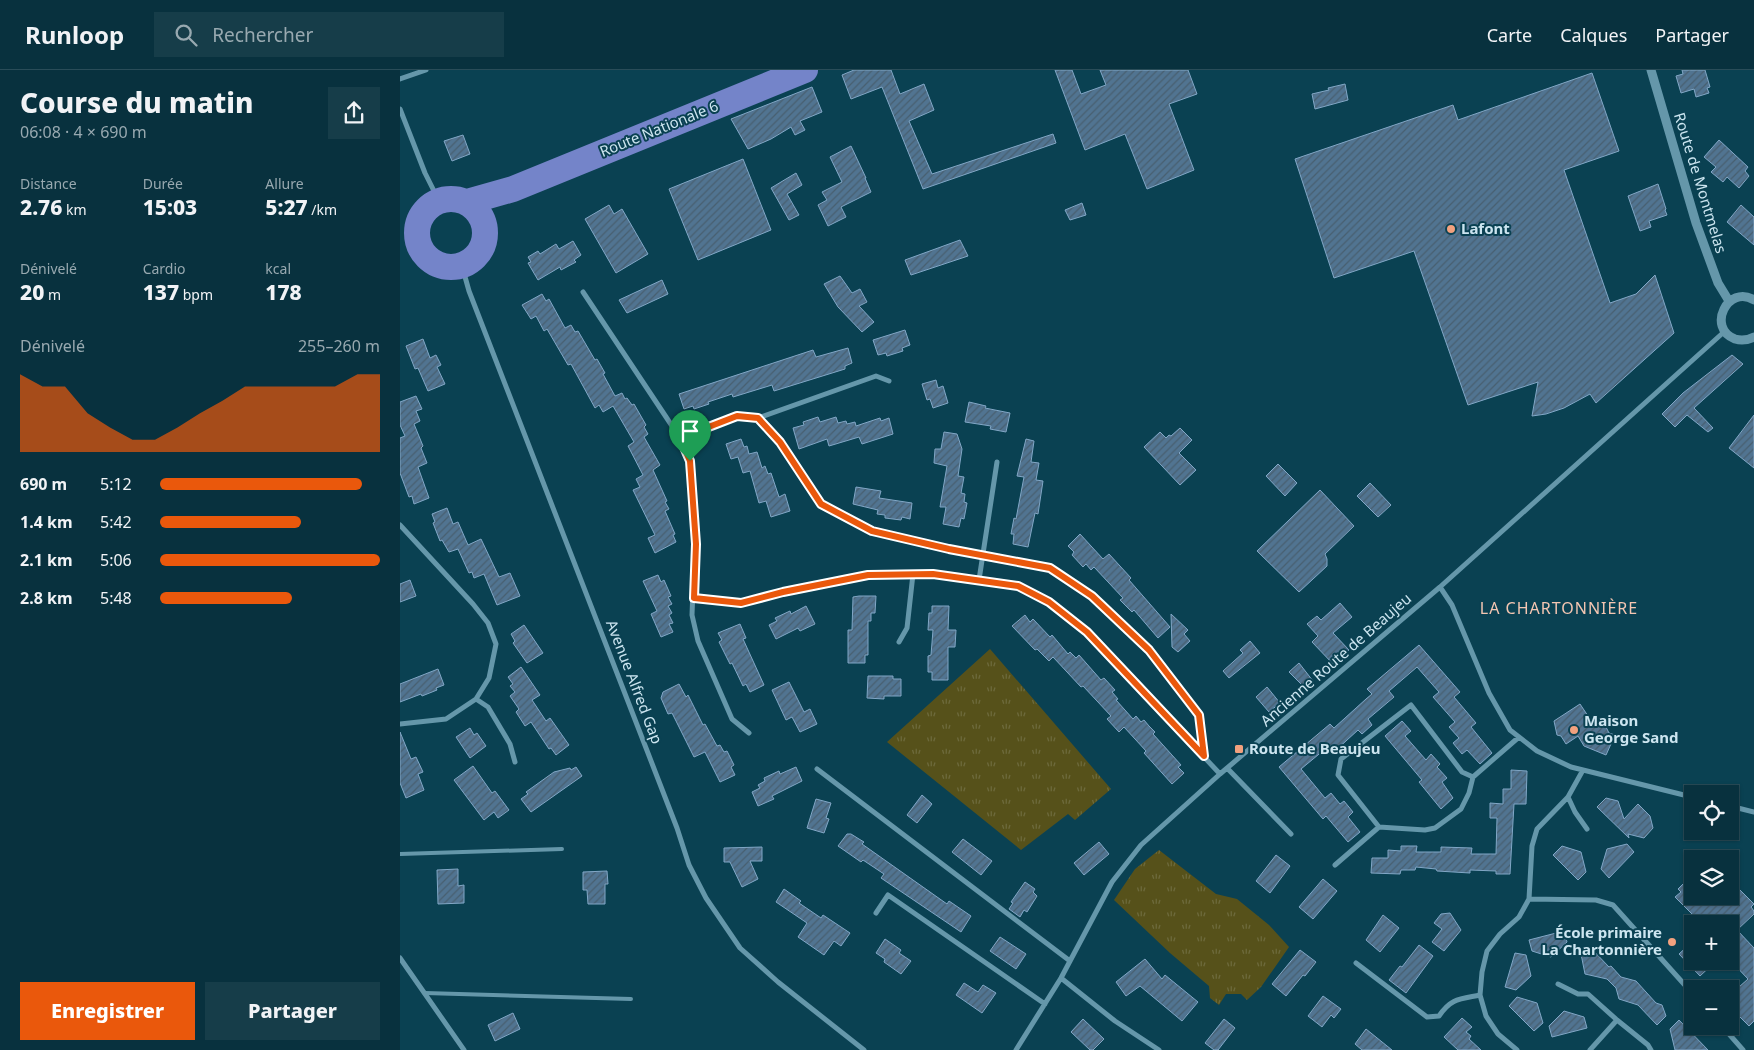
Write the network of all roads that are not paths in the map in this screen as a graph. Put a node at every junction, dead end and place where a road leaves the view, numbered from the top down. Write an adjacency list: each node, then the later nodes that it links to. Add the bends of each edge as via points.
1 (426, 70): 4 (street)
2 (805, 70): 6 (main road, Route Nationale 6)
3 (1651, 70): 14 (street, Route de Montmelas, via 1699,231 1718,283)
4 (400, 79)
5 (400, 110): 7 (street, via 424,173)
6 (514, 189): 8 (main road, Route Nationale 6); 9 (main road, Route Nationale 6)
7 (439, 201): 8 (main road, via 458,199); 10 (main road, via 423,214)
8 (467, 202): 9 (main road, via 481,215)
9 (485, 224): 11 (main road, via 484,245 475,258)
10 (409, 236): 11 (main road, via 432,262 452,268)
11 (462, 266): 64 (street, Avenue Alfred Gap, via 689,865 706,898 740,948)
12 (583, 292): 19 (street)
13 (1754, 300): 14 (street, via 1743,296)
14 (1729, 301): 15 (street, via 1721,314)
15 (1725, 331): 16 (street, via 1737,340); 25 (street, Ancienne Route de Beaujeu)
16 (1753, 339)
17 (889, 381): 18 (street, via 876,376)
18 (758, 418): 19 (street, via 737,416); 22 (street, via 780,442 821,504 872,531)
19 (680, 438): 26 (street, via 690,461 696,544)
20 (997, 462): 22 (street)
21 (400, 525): 28 (street, via 488,624 496,644 490,678)
22 (983, 556): 24 (street); 32 (street, via 1050,568 1092,596 1149,650 1199,715)
23 (912, 574): 24 (street); 26 (street, via 868,575 741,603); 27 (street, via 906,628)
24 (979, 580): 32 (street, via 1018,586 1049,602 1087,632)
25 (1440, 587): 31 (street, via 1452,605 1490,693 1510,730); 34 (street, Ancienne Route de Beaujeu)
26 (694, 598): 30 (street, via 692,615 698,642 732,718)
27 (899, 642)
28 (476, 699): 29 (street, via 446,720); 33 (street, via 488,707 510,744)
29 (400, 724)
30 (749, 733)
31 (1519, 737): 36 (street, via 1537,751); 38 (street)
32 (1204, 756): 37 (street)
33 (515, 762)
34 (1228, 768): 37 (street, Ancienne Route de Beaujeu); 45 (street)
35 (817, 769): 52 (street)
36 (1583, 770): 39 (street); 40 (street)
37 (1220, 774): 52 (street, Ancienne Route de Beaujeu, via 1141,845 1112,882)
38 (1473, 778): 43 (street, via 1460,808 1435,828); 43 (street, via 1462,772 1411,705 1341,759 1338,774)
39 (1684, 795)
40 (1568, 797): 44 (street); 49 (street, via 1537,829 1532,846)
41 (1739, 808): 42 (street)
42 (1754, 812)
43 (1379, 827): 48 (street)
44 (1588, 829)
45 (1291, 834)
46 (562, 849): 47 (lane)
47 (400, 854)
48 (1336, 865)
49 (1529, 899): 56 (street, via 1596,900 1613,905); 58 (street, via 1519,917 1487,950)
50 (876, 913): 60 (street, via 888,895)
51 (400, 958): 57 (street)
52 (1070, 961): 54 (street, Ancienne Route de Beaujeu)
53 (1356, 963): 58 (street, via 1428,1018 1439,1016 1446,1006 1457,1000)
54 (1061, 978): 60 (street, Ancienne Route de Beaujeu); 66 (street, via 1115,1021)
55 (1558, 984): 61 (street, via 1578,994 1588,994)
56 (1684, 984)
57 (425, 993): 59 (lane); 63 (street)
58 (1480, 995): 67 (street, via 1486,1016 1498,1034)
59 (631, 998)
60 (1045, 1004): 65 (street, Ancienne Route de Beaujeu)
61 (1617, 1020): 68 (street); 69 (street)
62 (1730, 1035): 70 (street)
63 (464, 1050)
64 (864, 1050)
65 (1016, 1050)
66 (1159, 1050)
67 (1516, 1050)
68 (1590, 1050)
69 (1651, 1050)
70 (1743, 1050)

